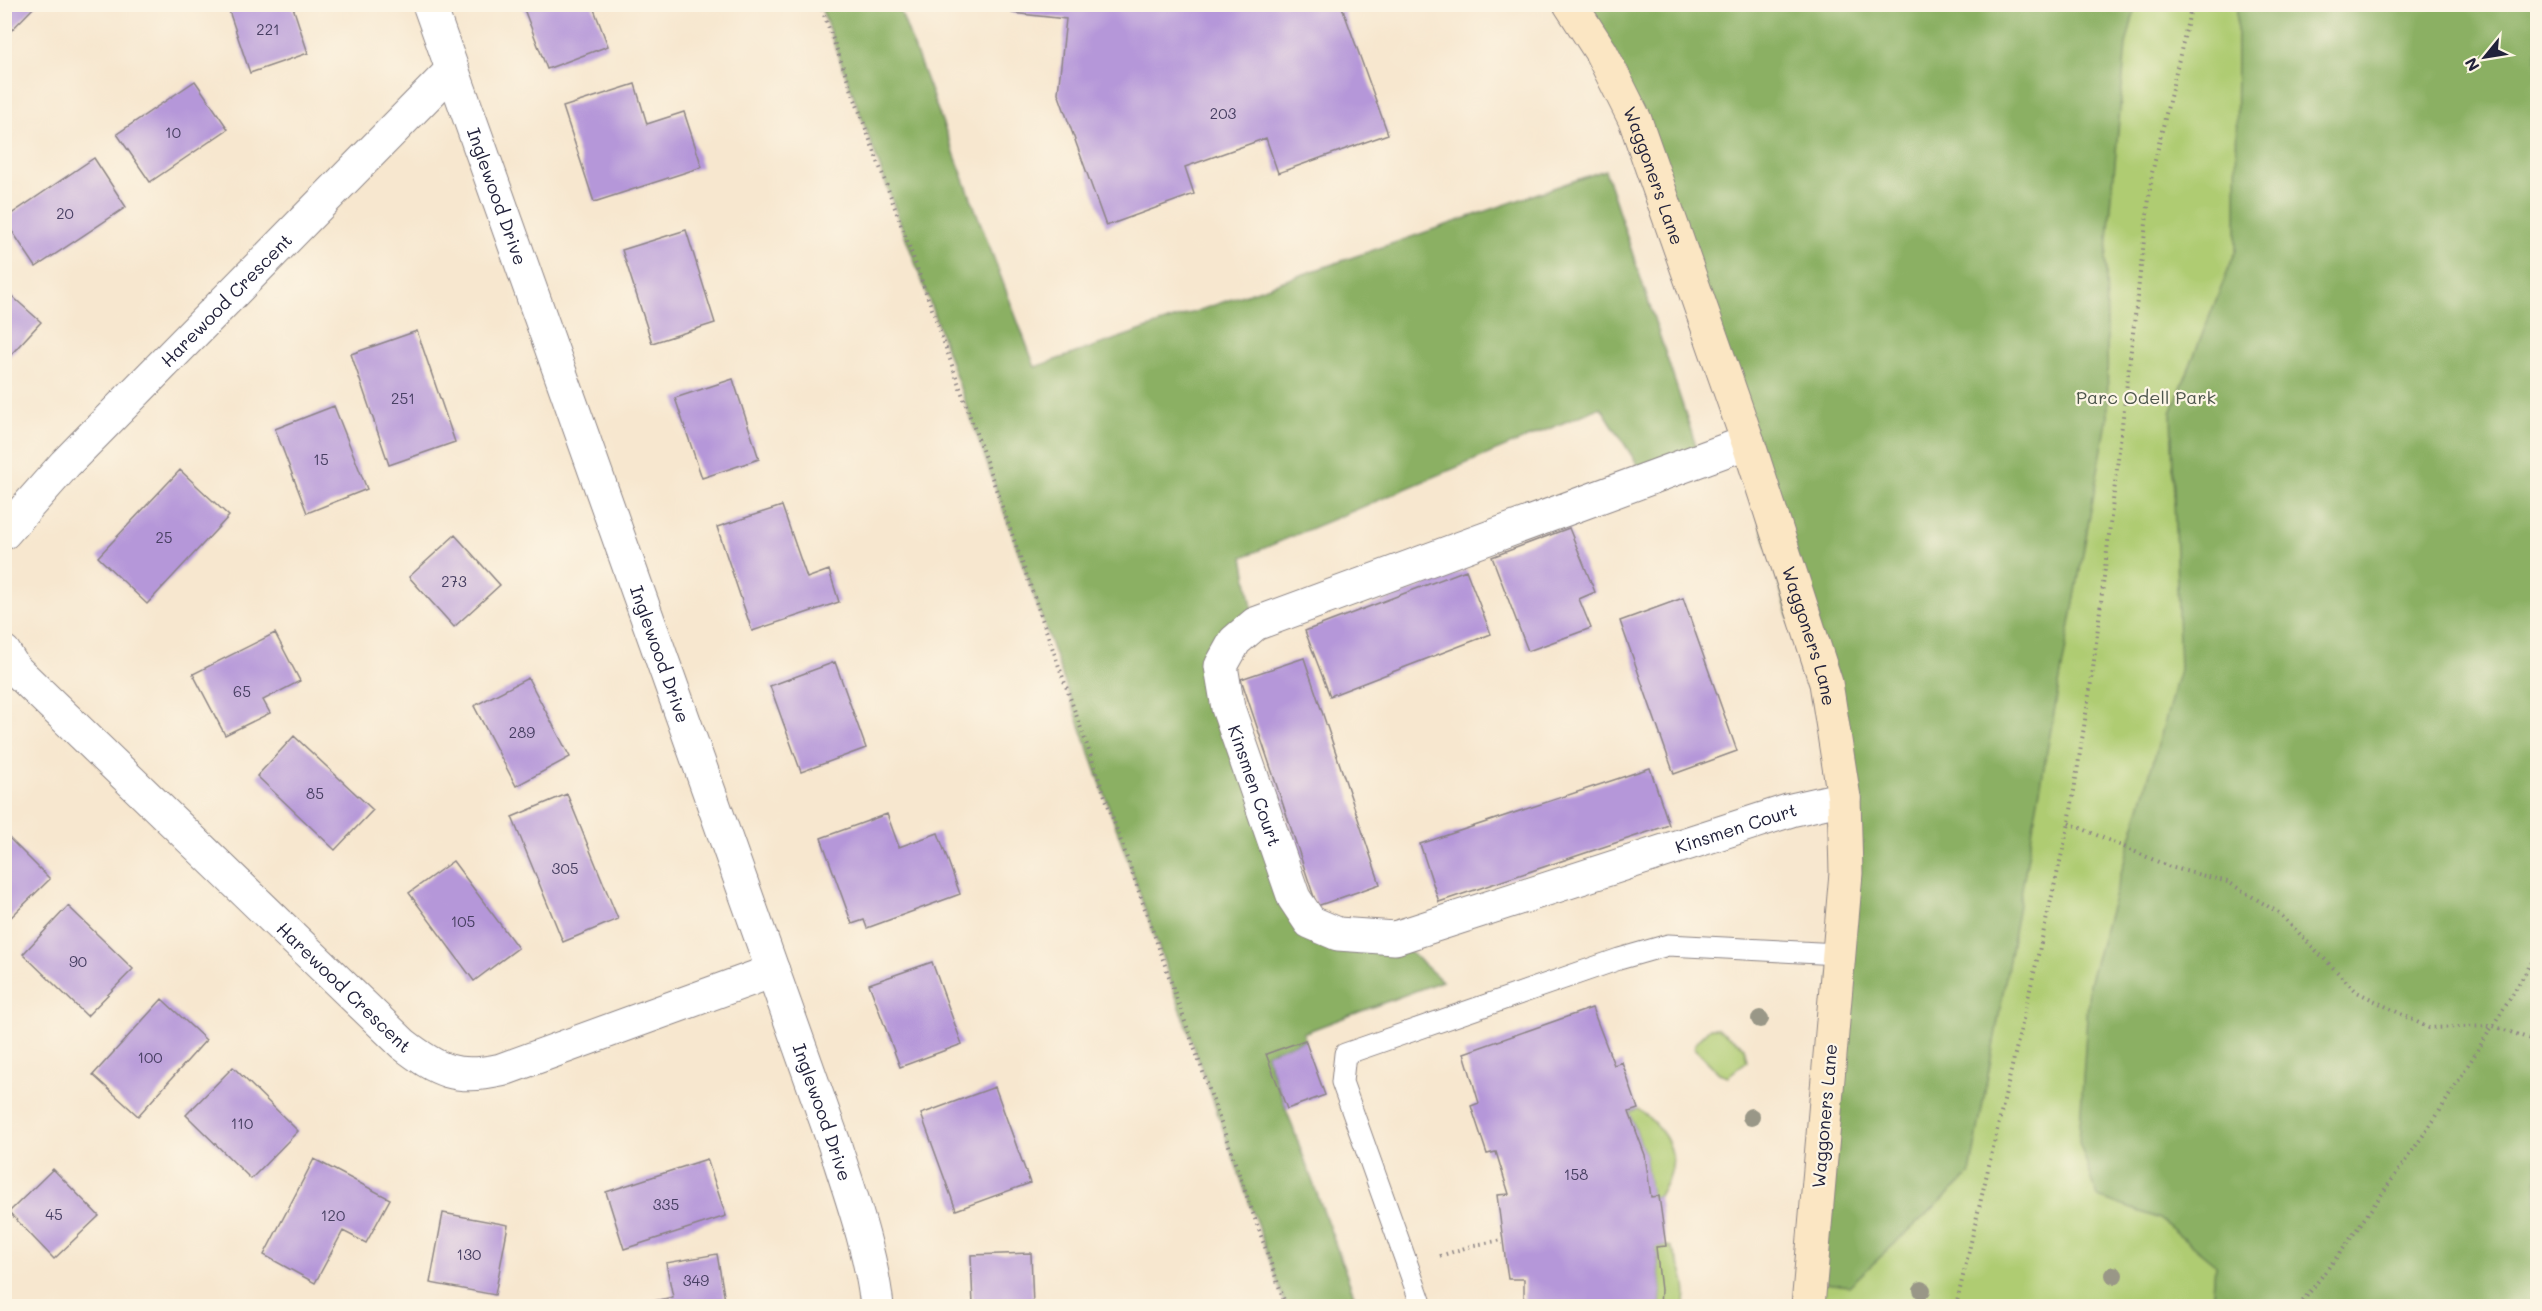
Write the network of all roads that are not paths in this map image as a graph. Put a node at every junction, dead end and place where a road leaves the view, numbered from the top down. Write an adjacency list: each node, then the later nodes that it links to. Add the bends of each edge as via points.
1 (429, 4): 3 (street, Inglewood Drive)
2 (1570, 4): 4 (street, Waggoners Lane, via 1601,52 1635,120)
3 (452, 70): 5 (street, Harewood Crescent, via 65,464); 9 (street, Inglewood Drive)
4 (1748, 442): 7 (street, Waggoners Lane, via 1826,683); 7 (street, Kinsmen Court, via 1255,624 1235,641 1221,666 1228,708 1294,898 1310,922 1338,934 1395,938 1791,810)
5 (4, 533)
6 (4, 652): 9 (street, Harewood Crescent, via 14,668 403,1044 426,1062 452,1073 477,1075 501,1070)
7 (1844, 798): 8 (street, Waggoners Lane, via 1846,873)
8 (1838, 954): 11 (lane, via 1668,945 1345,1054 1342,1082); 12 (street, Waggoners Lane)
9 (773, 971): 10 (street, Inglewood Drive, via 834,1143 876,1290)
10 (877, 1306)
11 (1422, 1306)
12 (1808, 1306)

